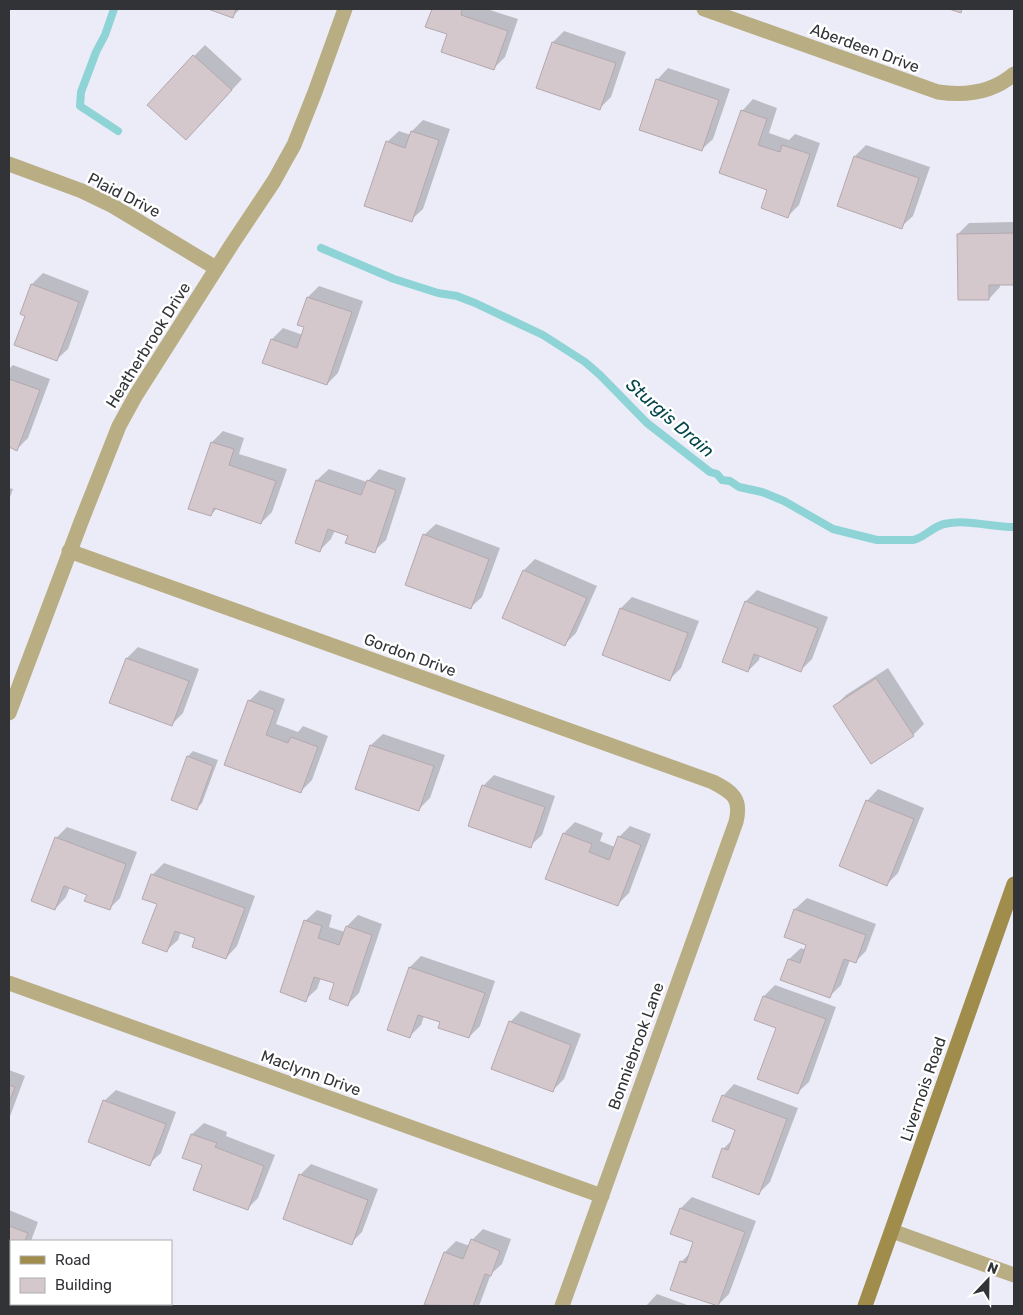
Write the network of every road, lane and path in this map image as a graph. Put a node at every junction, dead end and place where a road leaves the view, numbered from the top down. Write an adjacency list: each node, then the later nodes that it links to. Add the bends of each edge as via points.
1 (345, 9): 5 (street, Heatherbrook Drive, via 294,145)
2 (704, 9): 3 (street, Aberdeen Drive, via 938,92 954,95 975,93 990,89)
3 (1014, 74)
4 (9, 164): 5 (street, Plaid Drive, via 113,206)
5 (216, 268): 6 (street, Heatherbrook Drive, via 119,426)
6 (69, 551): 7 (street, Heatherbrook Drive); 8 (street, Gordon Drive, via 713,782)
7 (9, 713)
8 (736, 798): 11 (street, Bonniebrook Lane, via 736,822)
9 (1014, 884): 12 (main road, Livernois Road)
10 (9, 983): 11 (street, Maclynn Drive)
11 (602, 1196): 14 (street, Bonniebrook Lane)
12 (892, 1231): 13 (street); 15 (main road, Livernois Road)
13 (1014, 1274)
14 (562, 1306)
15 (865, 1306)

